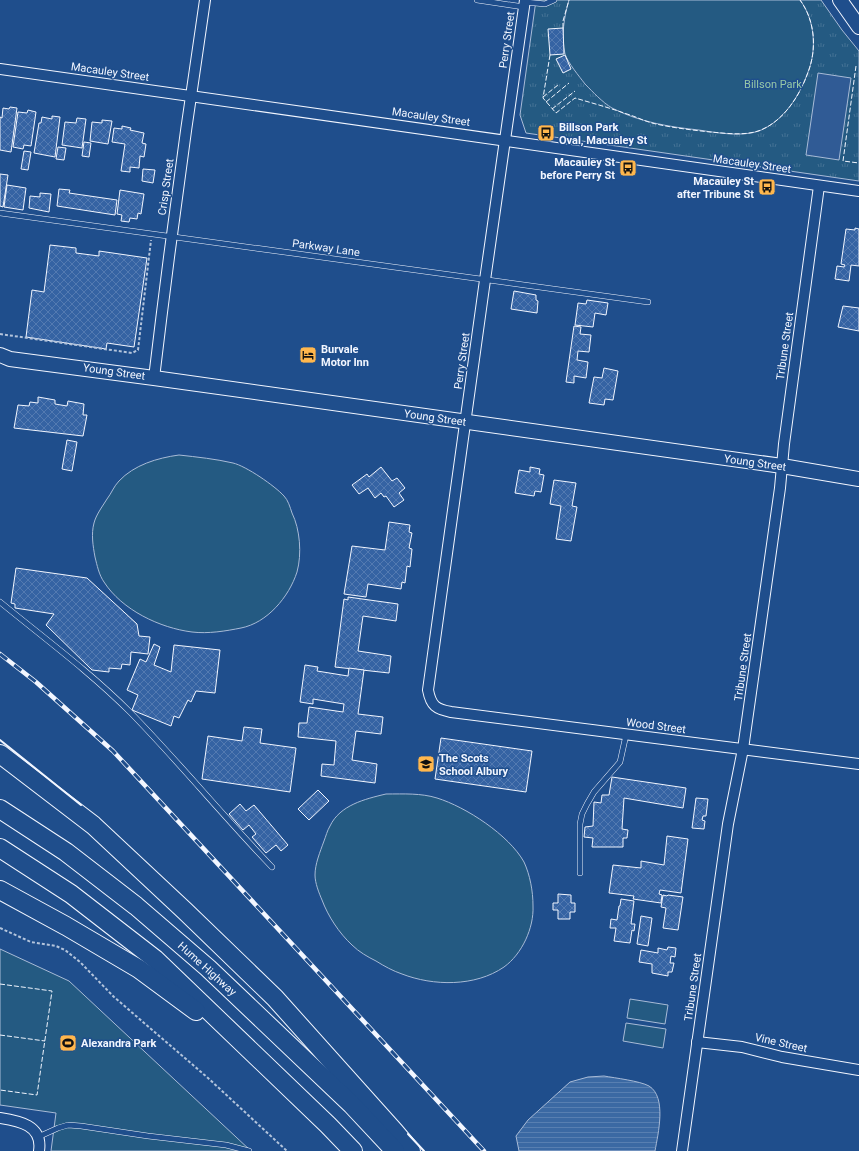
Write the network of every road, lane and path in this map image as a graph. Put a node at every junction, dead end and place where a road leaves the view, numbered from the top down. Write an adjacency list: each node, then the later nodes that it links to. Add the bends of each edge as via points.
1 (205, 0): 8 (street, Crisp Street)
2 (477, 0): 5 (lane)
3 (554, 0): 5 (lane, via 545,4)
4 (840, 0): 6 (main road)
5 (525, 3): 9 (street, Perry Street)
6 (859, 28)
7 (0, 69): 8 (street, Macauley Street)
8 (190, 95): 9 (street, Macauley Street); 14 (street, Crisp Street)
9 (505, 140): 10 (street, Macauley Street); 15 (street, Perry Street)
10 (819, 186): 11 (street, Macauley Street); 21 (street, Tribune Street)
11 (859, 191)
12 (0, 213): 13 (lane, Parkway Lane)
13 (152, 233): 14 (lane, Parkway Lane); 17 (path, via 138,350 132,353)
14 (172, 236): 15 (lane, Parkway Lane); 19 (street, Crisp Street)
15 (485, 280): 16 (lane, Parkway Lane); 20 (street, Perry Street)
16 (648, 302)
17 (0, 334)
18 (3, 358): 19 (main road, Young Street)
19 (154, 378): 20 (main road, Young Street)
20 (466, 422): 21 (main road, Young Street); 24 (street, Perry Street, via 428,690 430,698 439,710)
21 (782, 466): 22 (main road, Young Street); 26 (street, Tribune Street)
22 (859, 479)
23 (0, 602): 31 (lane, via 89,674 129,712)
24 (451, 712): 25 (street, Wood Street)
25 (626, 735): 26 (street, Wood Street); 32 (lane, via 620,762 594,792 582,814)
26 (743, 749): 28 (street, Wood Street); 35 (street, Tribune Street, via 728,824)
27 (0, 754): 45 (highway, via 93,825 185,911 275,998)
28 (859, 764)
29 (0, 809): 44 (highway, Hume Highway, via 66,852 136,906 202,963 352,1105)
30 (0, 848): 36 (highway, via 71,894 155,959)
31 (272, 867)
32 (580, 873)
33 (0, 890): 36 (highway, via 139,969)
34 (0, 928): 42 (path, via 31,942 65,950 114,997)
35 (697, 1042): 37 (street, Vine Street, via 742,1047 782,1057); 46 (street, Tribune Street)
36 (263, 1063): 43 (highway)
37 (859, 1070)
38 (0, 1118): 39 (street, via 27,1124)
39 (38, 1137): 40 (street); 41 (lane, via 68,1125 226,1145)
40 (39, 1151)
41 (249, 1151)
42 (288, 1151)
43 (353, 1151)
44 (396, 1151)
45 (411, 1151)
46 (682, 1151)

